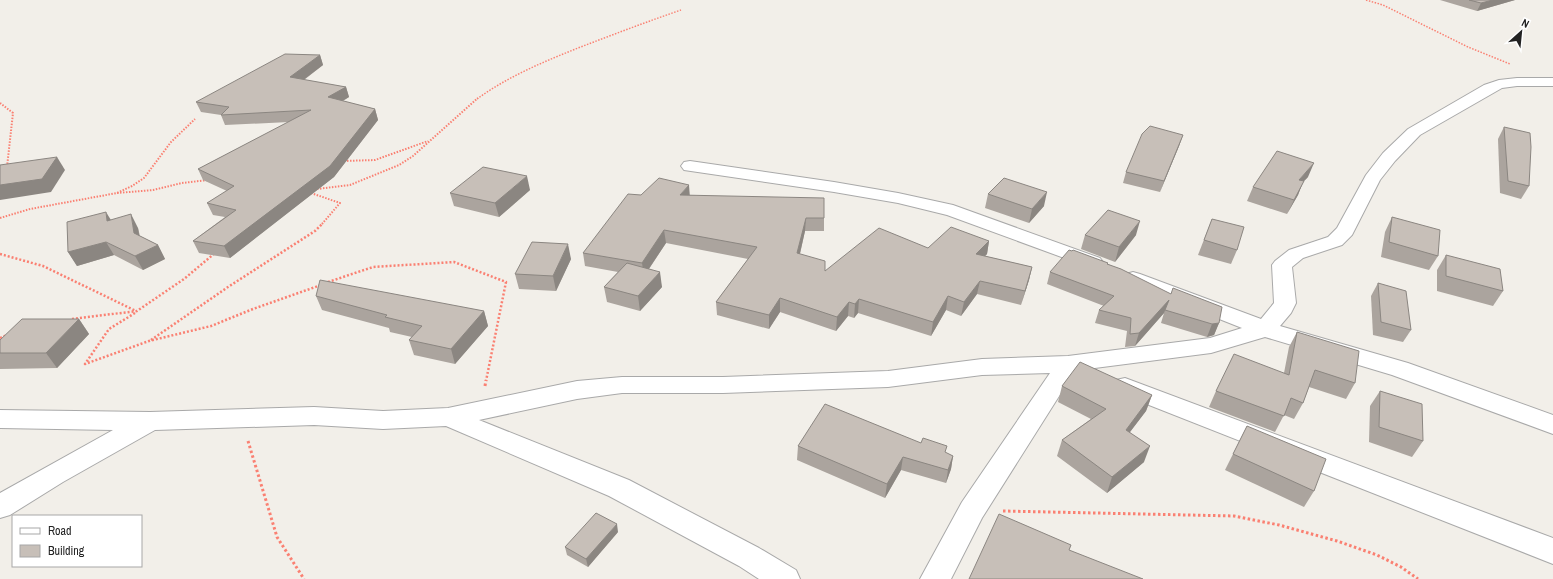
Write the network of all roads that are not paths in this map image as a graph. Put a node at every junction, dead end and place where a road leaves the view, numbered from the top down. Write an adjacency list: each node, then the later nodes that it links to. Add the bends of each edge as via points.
1 (1552, 82): 3 (street, via 1499,84 1414,132 1372,179 1345,231 1335,241 1296,254 1282,265 1285,303)
2 (690, 166): 3 (street, via 841,188 946,209 1049,245)
3 (1265, 329): 4 (street, via 1211,345); 8 (street, via 1400,369)
4 (1068, 364): 5 (street, via 982,367 888,380 622,385 577,390); 10 (street); 12 (street, via 972,510)
5 (448, 417): 7 (street, via 383,420 314,416); 11 (street, via 619,488)
6 (0, 419): 7 (street)
7 (150, 421): 9 (street)
8 (1553, 425)
9 (0, 507)
10 (1553, 551)
11 (786, 579)
12 (935, 579)

